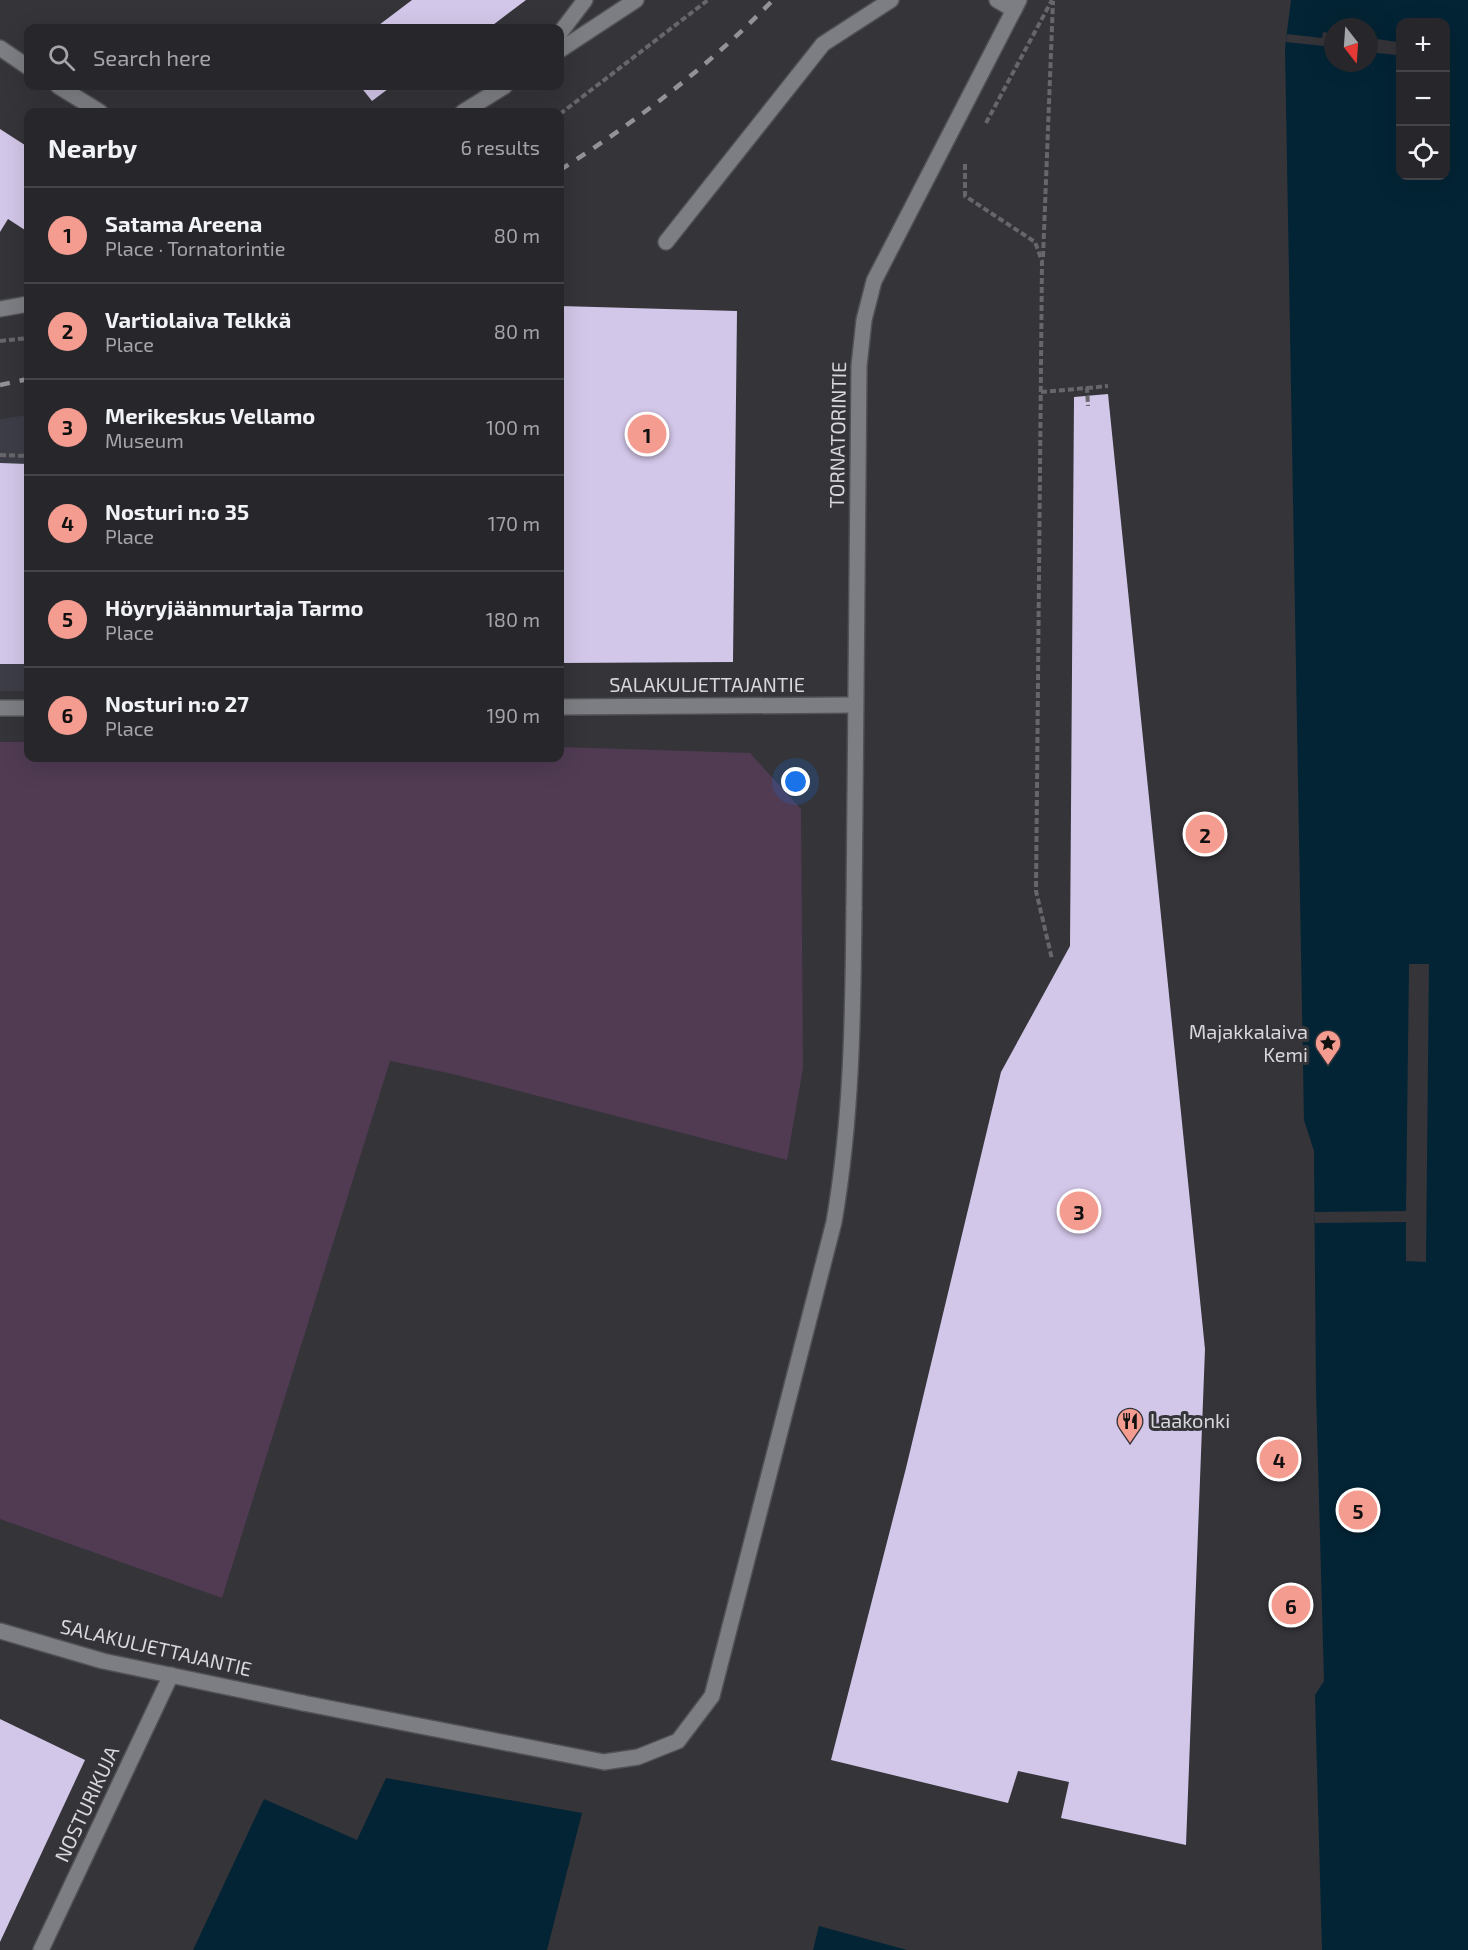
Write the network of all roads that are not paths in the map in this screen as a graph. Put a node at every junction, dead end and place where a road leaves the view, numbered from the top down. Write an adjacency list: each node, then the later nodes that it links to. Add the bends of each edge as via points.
1 (585, 0): 6 (street)
2 (636, 0): 7 (street)
3 (891, 0): 14 (street, via 823,44)
4 (997, 0): 5 (street)
5 (1017, 5): 17 (street, TORNATORINTIE, via 874,281 864,320)
6 (564, 28)
7 (564, 47)
8 (0, 48): 9 (street)
9 (24, 64)
10 (64, 90): 12 (street)
11 (499, 90): 13 (street)
12 (94, 108)
13 (469, 108)
14 (666, 242)
15 (24, 305): 16 (street)
16 (0, 309)
17 (855, 705): 18 (street, SALAKULJETTAJANTIE); 21 (street, TORNATORINTIE)
18 (564, 707)
19 (0, 708): 20 (street)
20 (24, 708)
21 (854, 908): 23 (street, SALAKULJETTAJANTIE, via 853,1064 834,1222 712,1696 678,1741 638,1757 604,1762)
22 (0, 1631): 23 (street, SALAKULJETTAJANTIE, via 103,1661)
23 (171, 1675): 24 (street, NOSTURIKUJA)
24 (41, 1950)

